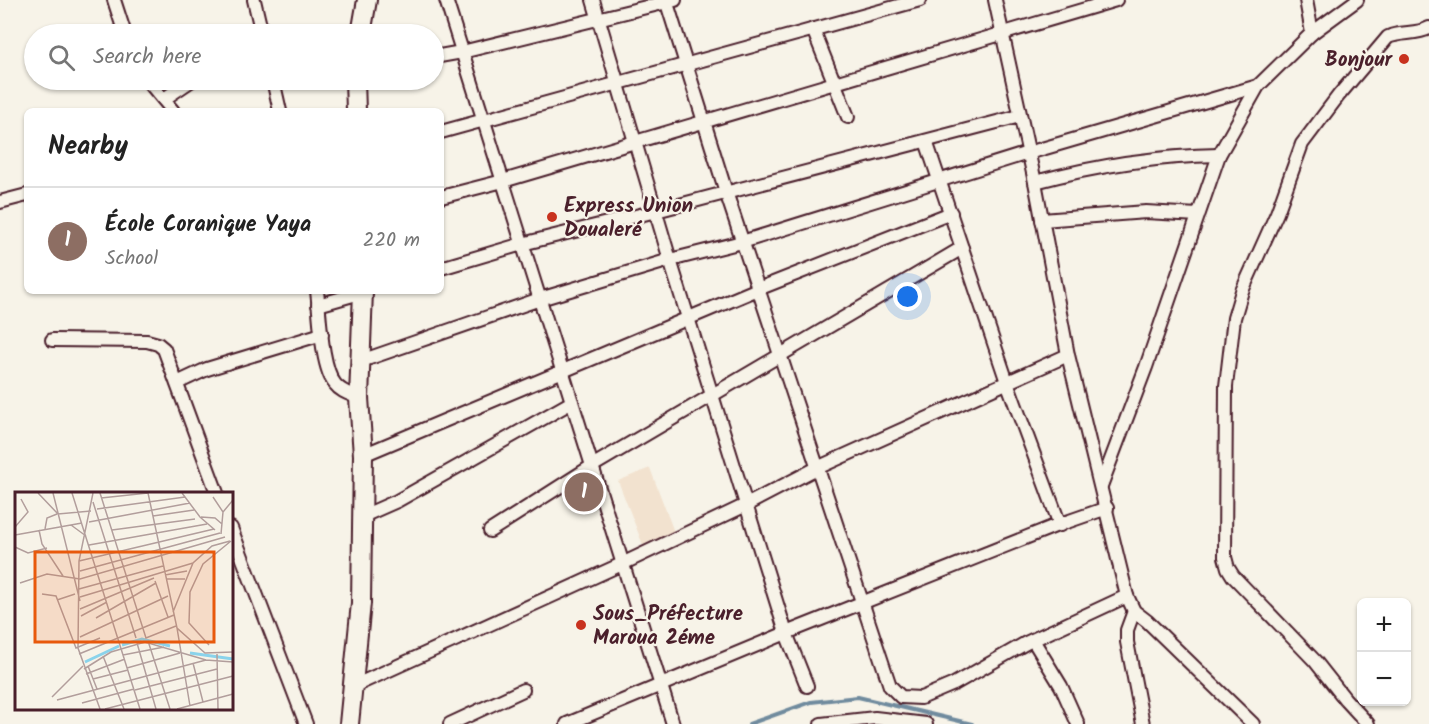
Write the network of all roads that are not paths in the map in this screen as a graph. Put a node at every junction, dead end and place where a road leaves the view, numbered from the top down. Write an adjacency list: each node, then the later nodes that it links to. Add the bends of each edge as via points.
1 (114, 0): 13 (street)
2 (254, 0): 14 (street)
3 (446, 0): 20 (street)
4 (593, 0): 12 (street)
5 (920, 0): 17 (street)
6 (995, 0): 19 (street)
7 (1116, 0): 19 (street)
8 (1306, 0): 18 (street)
9 (1357, 0): 18 (street)
10 (364, 1): 15 (street)
11 (669, 1): 12 (street); 22 (street)
12 (598, 19): 20 (street); 24 (street)
13 (122, 24)
14 (260, 24)
15 (362, 24)
16 (1429, 28): 110 (street, via 1388,37 1302,144 1242,291 1234,318 1226,386 1228,568)
17 (813, 29): 22 (street); 23 (street)
18 (1311, 33): 25 (street)
19 (1001, 34): 23 (street); 34 (street)
20 (462, 52): 21 (street); 36 (street)
21 (444, 55)
22 (686, 64): 24 (street); 37 (street)
23 (835, 82): 35 (street); 37 (street)
24 (617, 84): 36 (street); 39 (street)
25 (1258, 86): 41 (street); 42 (street)
26 (156, 90): 30 (street)
27 (177, 90): 30 (street)
28 (275, 90): 32 (street)
29 (355, 90): 33 (street)
30 (164, 99): 31 (street)
31 (171, 108)
32 (279, 108)
33 (356, 108)
34 (1020, 116): 40 (street); 41 (street)
35 (848, 117)
36 (484, 121): 38 (street); 43 (street)
37 (704, 121): 39 (street); 46 (street)
38 (444, 131)
39 (634, 141): 43 (street); 50 (street)
40 (926, 141): 44 (street); 46 (street)
41 (1028, 153): 44 (street); 45 (street)
42 (1219, 155): 45 (street, via 1179,155 1119,163); 52 (street)
43 (502, 181): 48 (street); 55 (street)
44 (940, 181): 51 (street); 54 (street)
45 (1035, 182): 53 (street)
46 (726, 192): 50 (street); 54 (street)
47 (24, 196): 49 (street)
48 (444, 196)
49 (0, 202)
50 (656, 212): 55 (street); 57 (street)
51 (951, 213): 56 (street); 59 (street)
52 (1198, 215): 53 (street, via 1146,212); 80 (street)
53 (1042, 220): 68 (street)
54 (742, 242): 57 (street); 59 (street)
55 (522, 244): 58 (street); 63 (street)
56 (962, 248): 69 (street); 73 (street)
57 (670, 260): 63 (street); 65 (street)
58 (444, 267)
59 (758, 289): 65 (street); 69 (street)
60 (317, 294): 64 (street)
61 (354, 294): 64 (street)
62 (364, 294): 70 (street)
63 (540, 299): 70 (street); 71 (street)
64 (318, 305): 66 (street)
65 (688, 318): 71 (street); 74 (street)
66 (322, 334): 72 (street); 75 (street, via 326,366 334,382 344,392)
67 (51, 340): 72 (street, via 158,344 164,349)
68 (1068, 355): 73 (street); 80 (street)
69 (780, 356): 74 (street); 79 (street)
70 (361, 361): 75 (street)
71 (562, 371): 76 (street); 77 (street)
72 (177, 382): 81 (street)
73 (1007, 382): 79 (street); 85 (street)
74 (712, 394): 78 (street); 82 (street)
75 (359, 398): 77 (street)
76 (572, 402): 78 (street); 84 (street, via 397,501)
77 (363, 455): 84 (street)
78 (592, 466): 87 (street); 88 (street)
79 (817, 468): 82 (street); 90 (street)
80 (1101, 486): 83 (street)
81 (217, 492)
82 (746, 505): 88 (street); 92 (street)
83 (1107, 508): 85 (street); 89 (street)
84 (363, 516): 95 (street)
85 (1060, 525): 90 (street)
86 (232, 531): 100 (street)
87 (490, 531)
88 (622, 564): 94 (street); 95 (street)
89 (1127, 596): 91 (street); 93 (street)
90 (862, 603): 92 (street); 98 (street, via 890,686)
91 (1134, 610): 108 (street, via 1127,642); 109 (street)
92 (786, 633): 94 (street); 96 (street)
93 (1033, 640): 98 (street, via 954,684 921,698); 107 (street)
94 (660, 684): 103 (street); 104 (street)
95 (354, 686): 101 (street)
96 (807, 686)
97 (523, 690): 102 (street)
98 (901, 697): 99 (street)
99 (901, 722): 105 (street, via 875,718); 106 (street)
100 (306, 724)
101 (349, 724)
102 (450, 724)
103 (567, 724)
104 (673, 724)
105 (821, 724)
106 (926, 724)
107 (1078, 724)
108 (1143, 724)
109 (1253, 724)
110 (1368, 724)

